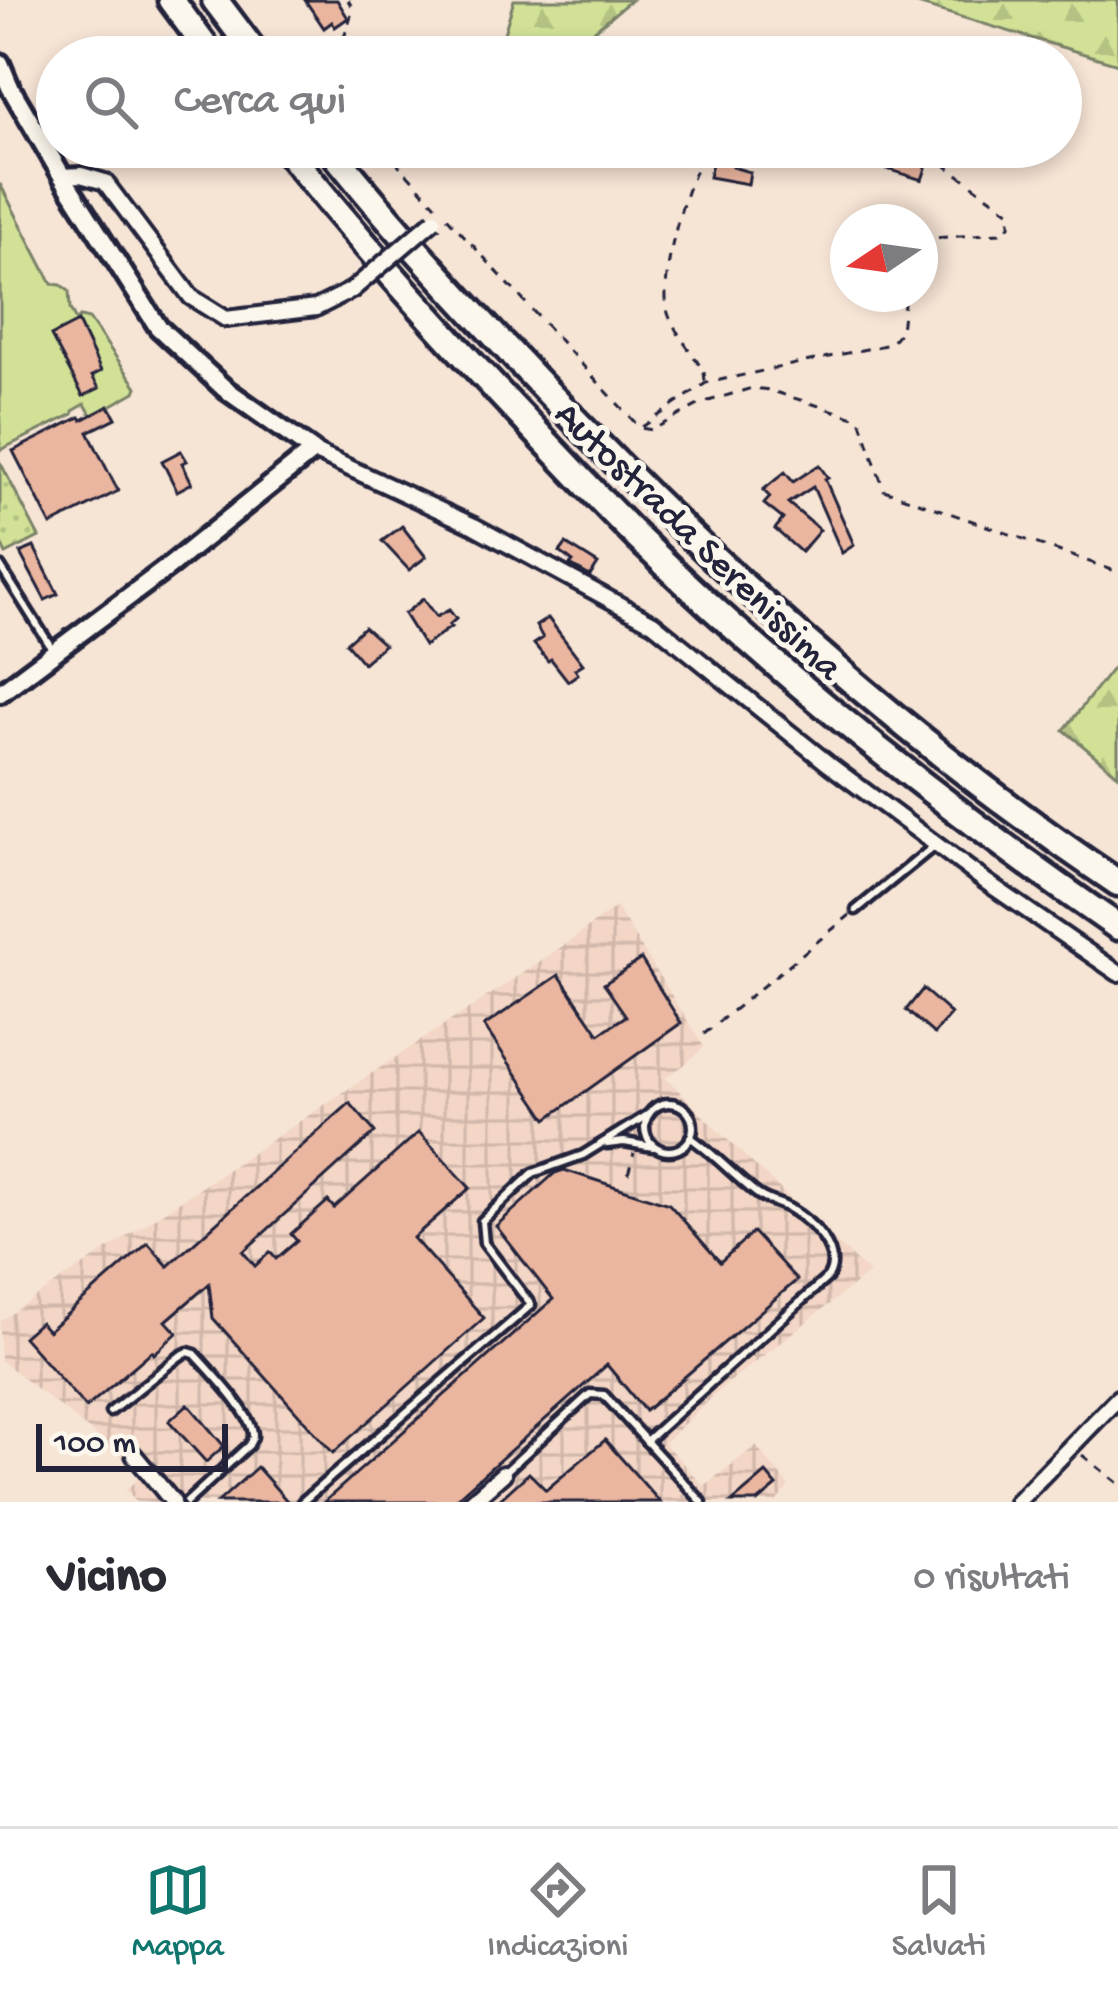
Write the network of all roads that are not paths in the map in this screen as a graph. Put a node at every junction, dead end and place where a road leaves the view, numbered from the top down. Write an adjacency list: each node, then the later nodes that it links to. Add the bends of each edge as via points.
1 (171, 0): 3 (highway)
2 (215, 0): 4 (highway)
3 (198, 36)
4 (242, 36)
5 (0, 63): 6 (street)
6 (36, 132)
7 (57, 168): 10 (street)
8 (301, 168): 19 (highway, Autostrada Serenissima, via 440,330 684,580 904,772)
9 (346, 168): 17 (highway, Autostrada Serenissima, via 603,451 713,559 929,746)
10 (62, 176): 11 (street, bridge, via 105,182 191,297 226,320 316,308 352,290); 12 (street, via 158,327 225,389)
11 (438, 215)
12 (313, 451): 14 (street); 16 (street, via 653,623)
13 (0, 566): 14 (lane)
14 (55, 654): 15 (street)
15 (0, 693)
16 (936, 844): 18 (lane); 20 (street)
17 (1118, 883)
18 (856, 910)
19 (1118, 927)
20 (1118, 973)
21 (649, 1114): 22 (lane, via 660,1104 681,1106); 23 (lane); 24 (lane, via 646,1132)
22 (690, 1137): 24 (lane, via 675,1150); 27 (lane, via 823,1238 833,1268)
23 (604, 1144): 24 (lane); 32 (lane, via 532,1173 482,1221 484,1243 530,1305)
24 (656, 1147)
25 (1118, 1398): 35 (street)
26 (110, 1412): 31 (lane, via 180,1356 195,1354 253,1436)
27 (646, 1441): 29 (lane, via 604,1395 590,1394); 34 (lane)
28 (134, 1454): 30 (street)
29 (503, 1474): 33 (street)
30 (173, 1502)
31 (187, 1502)
32 (302, 1502)
33 (472, 1502)
34 (702, 1502)
35 (1017, 1502)

